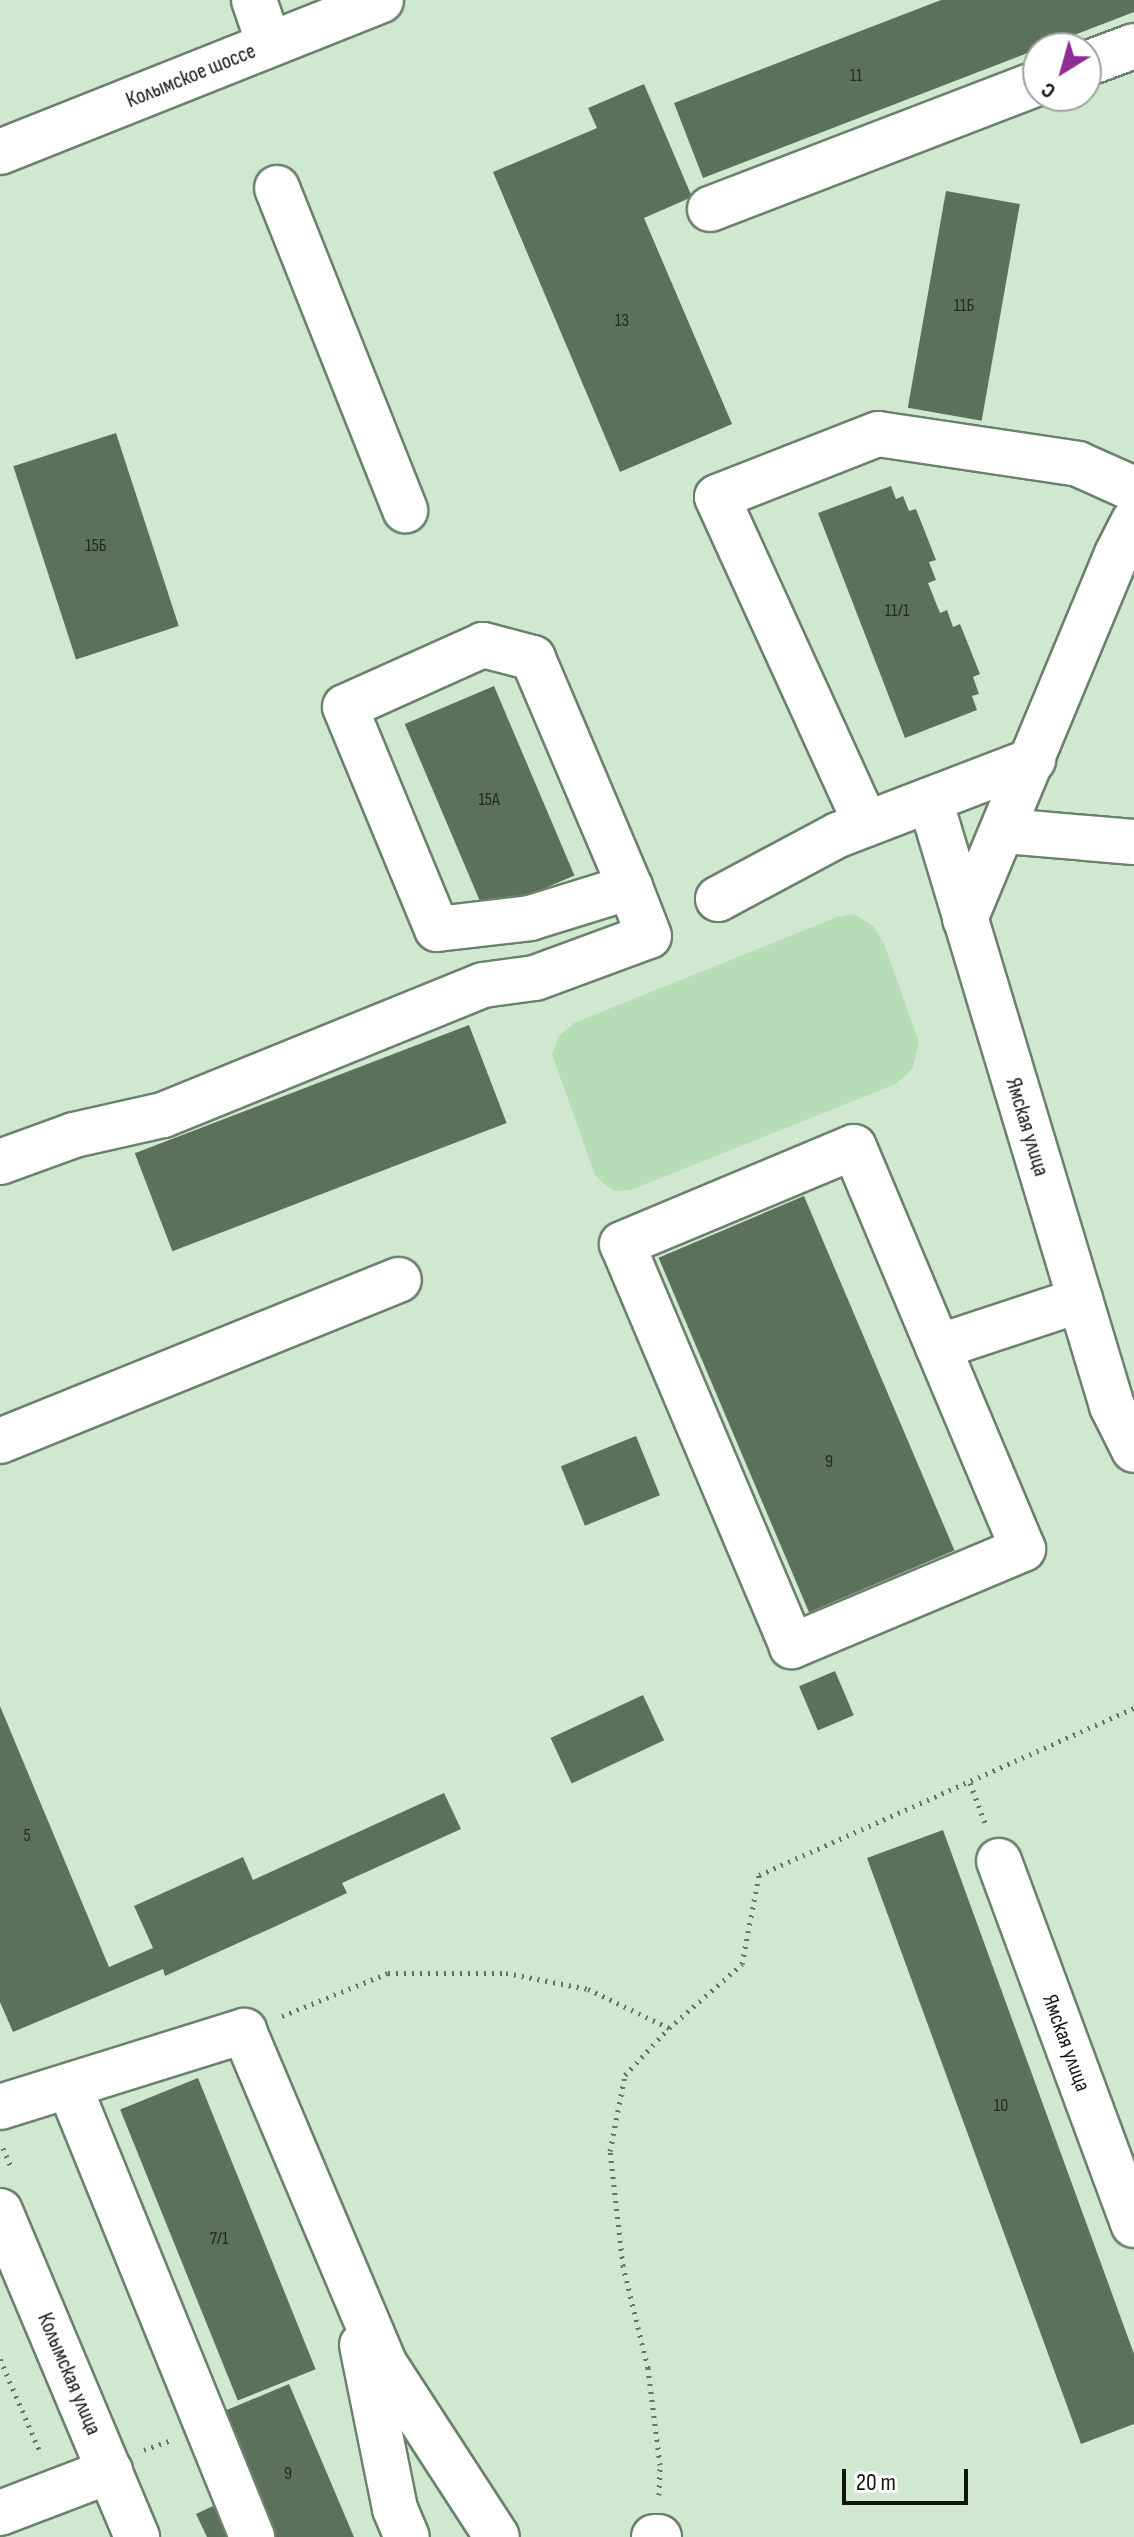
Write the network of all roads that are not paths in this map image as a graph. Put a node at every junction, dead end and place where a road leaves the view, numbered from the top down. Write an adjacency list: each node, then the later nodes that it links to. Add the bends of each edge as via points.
1 (254, 0): 3 (main road)
2 (381, 0): 3 (main road, Колымское шоссе)
3 (269, 44): 7 (main road, Колымское шоссе)
4 (1134, 46): 5 (main road)
5 (1102, 58)
6 (1022, 89): 9 (main road)
7 (0, 152)
8 (277, 188): 11 (main road)
9 (710, 209)
10 (1134, 489): 15 (main road, via 1078,464 878,434 717,497)
11 (405, 510)
12 (1134, 521): 13 (main road)
13 (1033, 760): 14 (main road); 16 (main road)
14 (930, 800): 15 (main road); 20 (main road, Ямская улица)
15 (866, 824): 19 (main road)
16 (1005, 831): 17 (main road); 20 (main road)
17 (1134, 842)
18 (630, 887): 18 (main road, via 533,658 483,645 345,707 437,929 530,918); 21 (main road, via 649,936 535,978 483,985 163,1115 74,1135)
19 (718, 899)
20 (965, 919): 23 (main road, Ямская улица)
21 (0, 1162)
22 (399, 1280): 25 (main road)
23 (1080, 1300): 24 (main road); 26 (main road, Ямская улица, via 1112,1406)
24 (938, 1347): 24 (main road, via 1023,1549 792,1646 622,1244 854,1147)
25 (0, 1441)
26 (1134, 1450)
27 (999, 1861): 31 (main road, Ямская улица)
28 (69, 2086): 29 (main road); 32 (main road, via 244,2031); 36 (main road)
29 (0, 2107)
30 (0, 2211): 33 (main road, Колымская улица)
31 (1134, 2225)
32 (348, 2277): 37 (main road, via 395,2509); 38 (main road, via 384,2363)
33 (110, 2471): 34 (main road); 35 (main road, Колымская улица)
34 (0, 2513)
35 (137, 2537)
36 (252, 2537)
37 (407, 2537)
38 (497, 2537)

